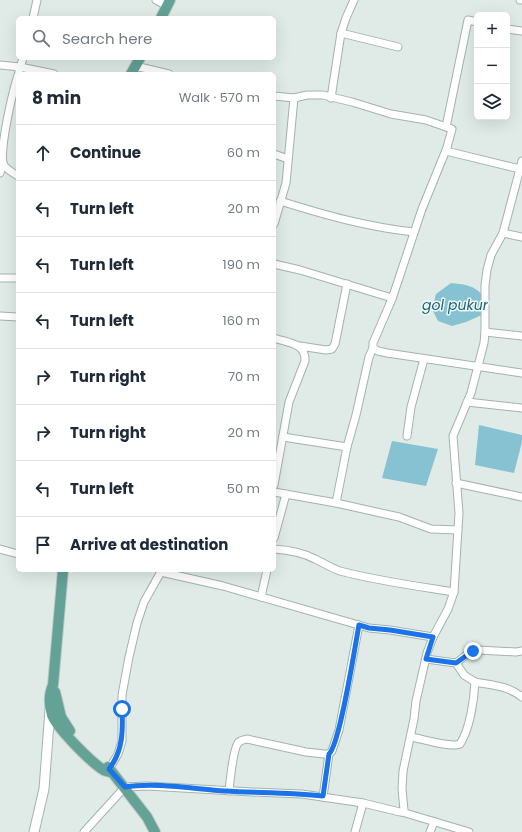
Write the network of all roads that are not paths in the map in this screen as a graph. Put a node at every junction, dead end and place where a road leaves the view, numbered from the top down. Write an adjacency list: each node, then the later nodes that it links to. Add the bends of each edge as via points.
1 (37, 0): 5 (street)
2 (156, 0): 4 (street)
3 (354, 0): 10 (street)
4 (169, 3): 6 (main road)
5 (33, 16)
6 (162, 16)
7 (474, 21): 21 (street, via 468,20)
8 (510, 29): 9 (street)
9 (522, 31)
10 (341, 33): 11 (street); 20 (street)
11 (398, 47)
12 (22, 60): 15 (street)
13 (0, 65): 15 (street)
14 (135, 66): 16 (street)
15 (19, 72)
16 (160, 72)
17 (16, 82): 26 (street, via 3,126)
18 (276, 96): 19 (street)
19 (294, 98): 20 (street, via 316,94); 24 (street)
20 (331, 98): 21 (street)
21 (446, 127): 22 (street, via 452,129)
22 (446, 150): 27 (street); 32 (street)
23 (276, 155): 24 (street)
24 (288, 159): 30 (street, via 286,183)
25 (522, 161): 27 (street)
26 (3, 164): 28 (street); 29 (street)
27 (520, 169): 33 (street)
28 (0, 172)
29 (16, 175)
30 (280, 201): 31 (street); 32 (street, via 324,215 376,227)
31 (276, 216)
32 (414, 232): 39 (street)
33 (503, 233): 34 (street); 42 (street, via 491,255 487,270)
34 (522, 237)
35 (276, 265): 38 (street)
36 (0, 278): 37 (street)
37 (16, 278)
38 (347, 284): 39 (street); 45 (street, via 332,349)
39 (392, 298): 46 (street, via 373,342)
40 (0, 316): 41 (street)
41 (16, 317)
42 (485, 332): 43 (street); 48 (street)
43 (522, 336)
44 (276, 339): 45 (street)
45 (300, 346): 53 (street, via 304,350 305,361 290,397)
46 (374, 348): 47 (street, via 378,351); 54 (street, via 369,357)
47 (424, 359): 48 (street); 52 (street, via 411,407)
48 (477, 366): 49 (street); 50 (street)
49 (522, 373)
50 (467, 402): 51 (street); 56 (street, via 453,436)
51 (522, 408)
52 (407, 436)
53 (283, 437): 54 (street); 55 (street)
54 (347, 447): 60 (street)
55 (276, 474)
56 (456, 483): 59 (street); 61 (street)
57 (276, 492): 58 (street)
58 (286, 494): 60 (street); 62 (street)
59 (522, 497)
60 (336, 503): 61 (street, via 399,517 430,529)
61 (458, 530): 70 (street)
62 (276, 531)
63 (0, 549): 65 (street)
64 (276, 549): 70 (street, via 304,554 332,568 359,576)
65 (16, 553)
66 (63, 572): 78 (main road)
67 (161, 572): 83 (street, via 144,602 137,623 122,695 122,741)
68 (166, 572): 71 (street)
69 (266, 572): 71 (street)
70 (454, 592): 73 (street)
71 (261, 597): 72 (street)
72 (359, 625): 73 (street); 82 (street, via 339,730)
73 (433, 637): 75 (street)
74 (522, 651): 76 (street, via 478,650)
75 (426, 659): 76 (street); 81 (street)
76 (456, 663): 77 (street, via 464,675)
77 (475, 682): 79 (street, via 515,691); 81 (street, via 468,724 460,744 450,745)
78 (53, 685): 80 (main road); 83 (main road, via 61,717 67,727)
79 (522, 698)
80 (50, 708): 83 (main road, via 56,723 64,733 103,770); 91 (street, via 46,774)
81 (410, 737): 89 (street, via 403,771)
82 (329, 754): 85 (street, via 241,740 236,750); 86 (street)
83 (110, 770): 84 (main road)
84 (125, 787): 85 (street); 88 (main road); 92 (street)
85 (228, 791): 86 (street)
86 (323, 796): 87 (street)
87 (362, 803): 89 (street); 95 (street)
88 (142, 811): 93 (main road); 94 (main road)
89 (402, 812): 90 (street)
90 (434, 822): 96 (street); 97 (street)
91 (34, 832)
92 (85, 832)
93 (149, 832)
94 (155, 832)
95 (355, 832)
96 (430, 832)
97 (469, 832)

